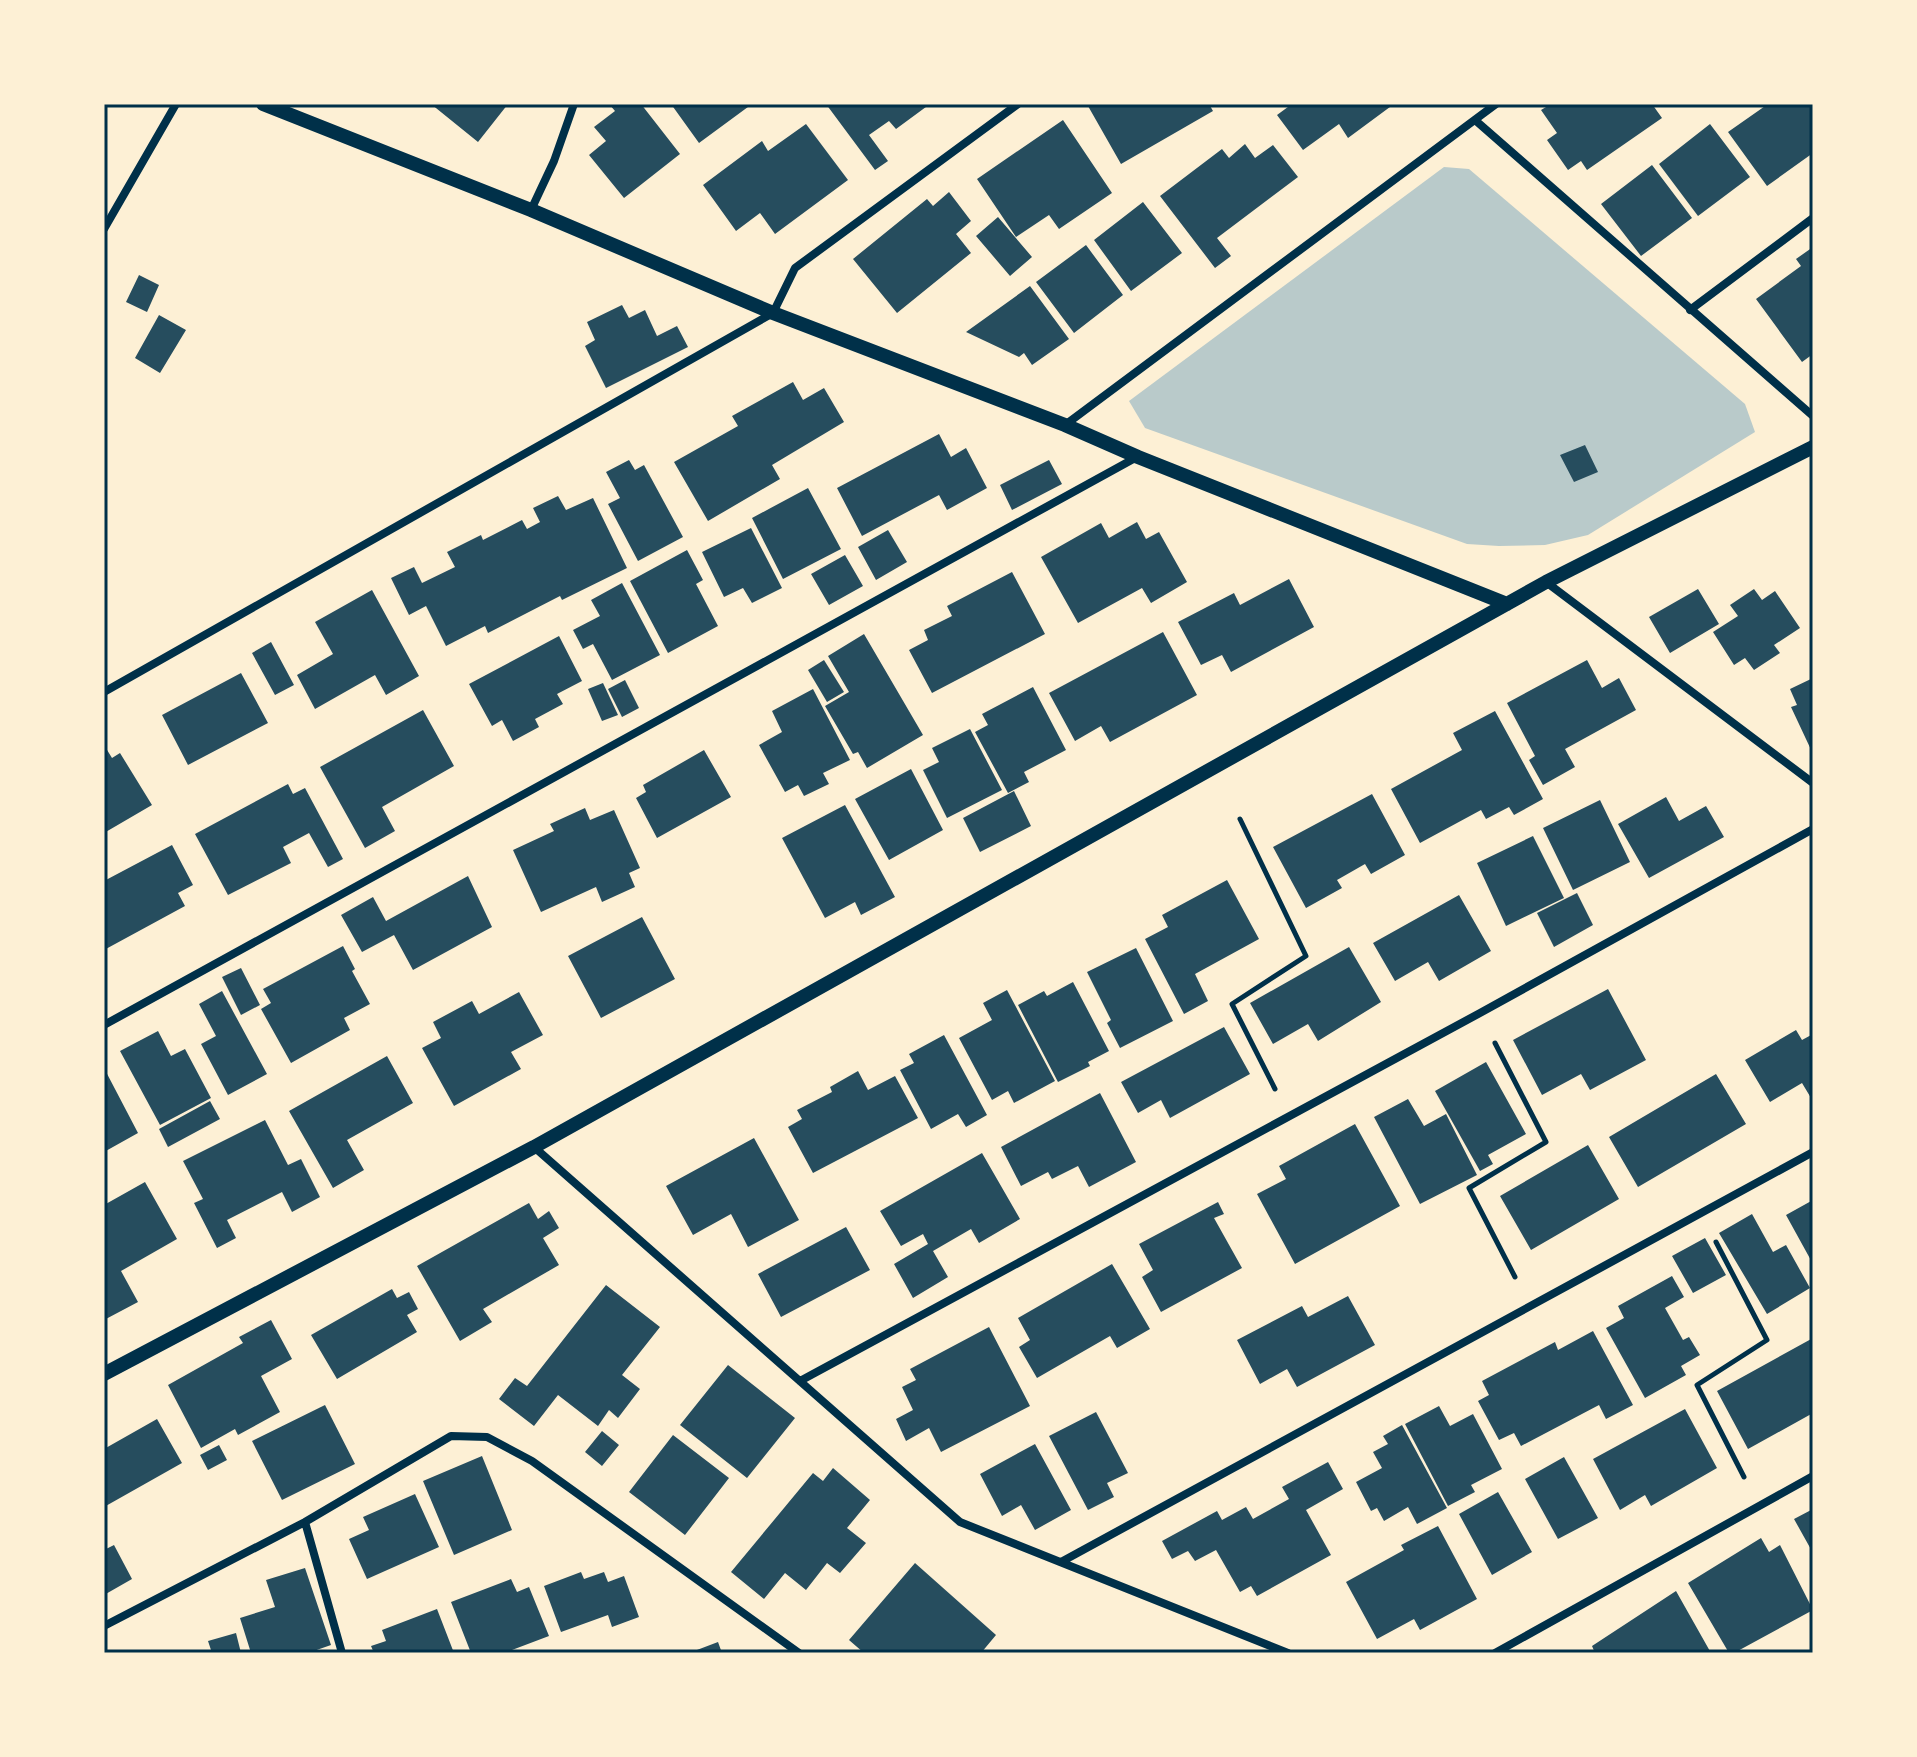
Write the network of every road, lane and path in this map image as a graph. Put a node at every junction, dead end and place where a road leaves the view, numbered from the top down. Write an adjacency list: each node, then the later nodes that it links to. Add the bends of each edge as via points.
1 (176, 104): 9 (street)
2 (263, 104): 7 (street)
3 (574, 104): 7 (street)
4 (1018, 104): 11 (street, via 795,268)
5 (1496, 104): 6 (street)
6 (1475, 120): 10 (street); 13 (street)
7 (531, 210): 11 (street)
8 (1813, 218): 10 (street)
9 (104, 229)
10 (1690, 310): 12 (street)
11 (773, 313): 13 (street); 18 (street)
12 (1813, 416)
13 (1065, 425): 15 (street)
14 (1813, 447): 16 (street)
15 (1138, 457): 17 (street); 23 (street)
16 (1546, 582): 17 (street); 19 (street)
17 (1507, 604): 25 (street)
18 (104, 692)
19 (1813, 783)
20 (1240, 819): 24 (path, via 1306,956 1232,1004)
21 (1813, 829): 22 (street)
22 (1480, 1013): 24 (street); 28 (path, via 1546,1142 1469,1188)
23 (104, 1025)
24 (1289, 1117): 30 (street)
25 (534, 1147): 29 (street); 30 (street)
26 (1813, 1152): 27 (street)
27 (1701, 1212): 28 (street); 32 (path, via 1767,1340 1697,1385)
28 (1529, 1307): 34 (street)
29 (104, 1374)
30 (800, 1381): 34 (street, via 960,1522)
31 (1813, 1476): 32 (street)
32 (1759, 1506): 39 (street)
33 (305, 1522): 35 (street); 36 (street); 37 (street, via 451,1436 487,1437 532,1461)
34 (1061, 1562): 38 (street)
35 (104, 1626)
36 (342, 1653)
37 (799, 1653)
38 (1288, 1653)
39 (1495, 1653)

